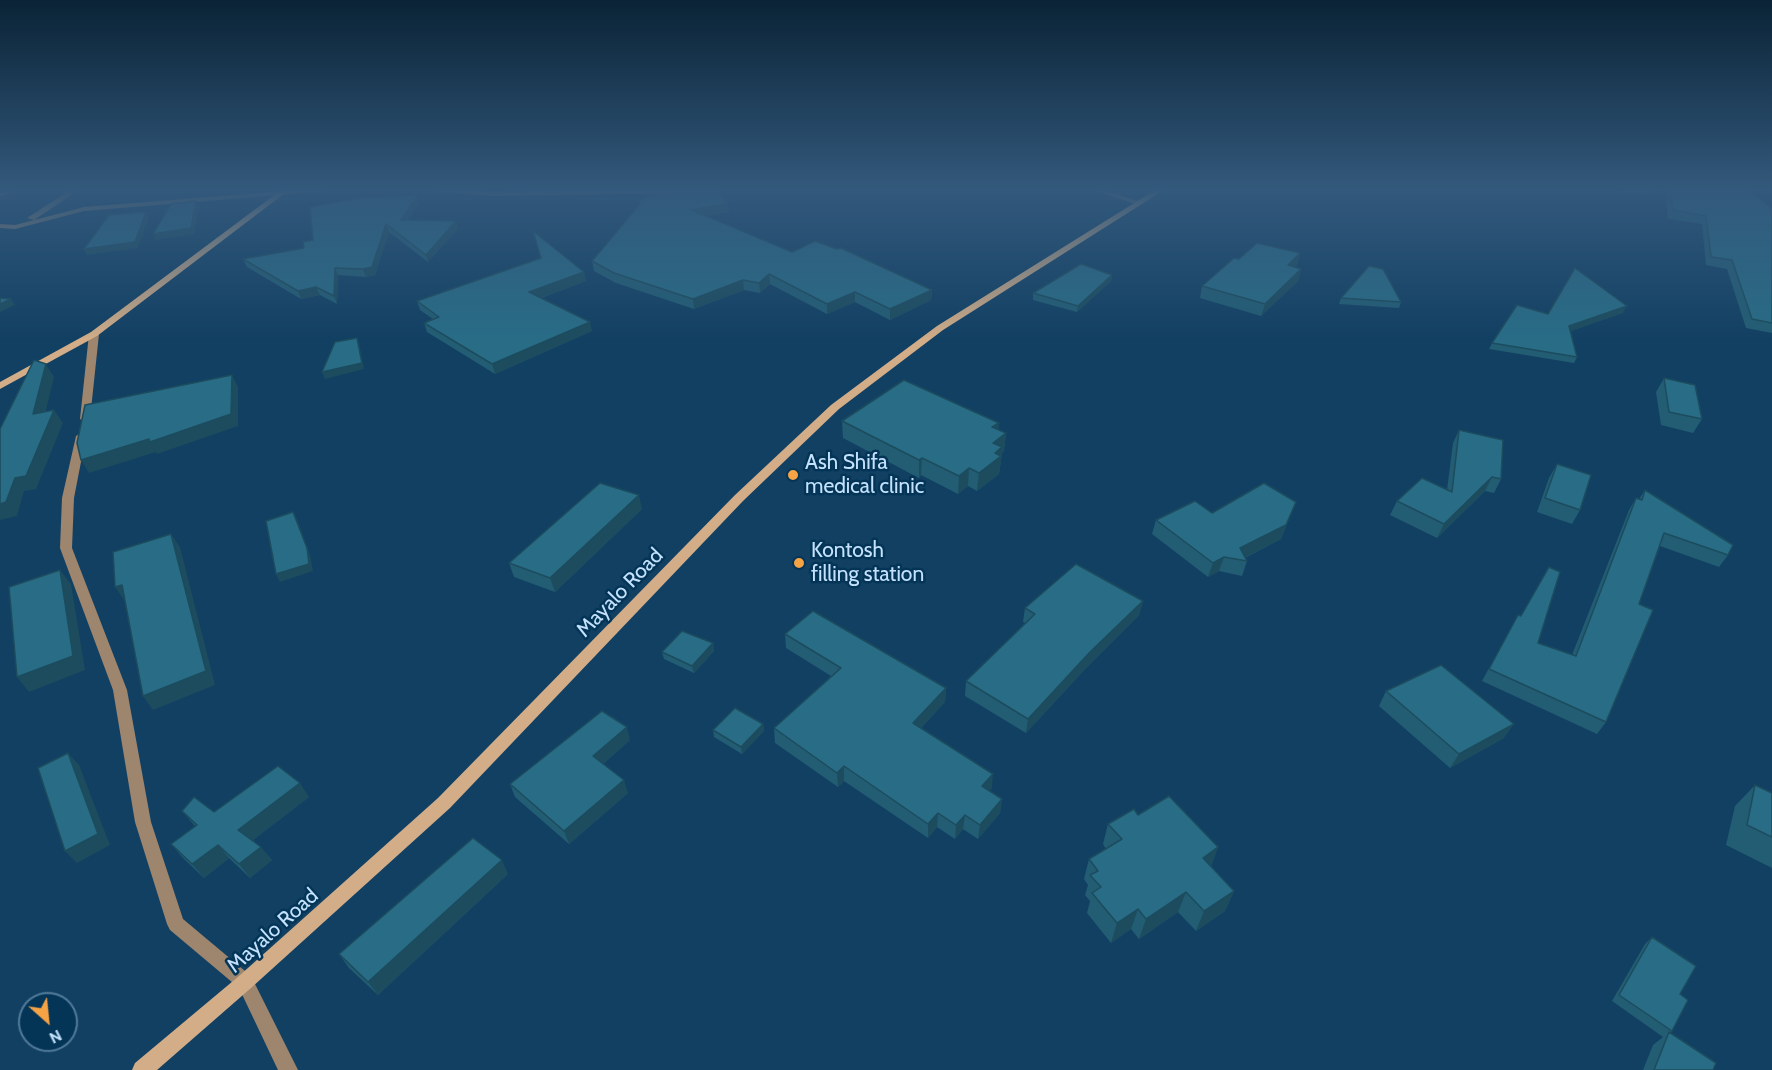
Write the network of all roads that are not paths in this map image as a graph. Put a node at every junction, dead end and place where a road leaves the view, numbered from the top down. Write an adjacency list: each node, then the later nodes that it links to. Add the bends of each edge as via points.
1 (220, 240): 3 (street)
2 (1080, 240): 5 (street, Mayalo Road, via 940,328 835,406 739,498 444,803)
3 (94, 334): 4 (street); 5 (street, via 86,415 69,498 66,548 120,690 143,822 176,924)
4 (0, 386)
5 (245, 982): 6 (street, Mayalo Road); 7 (street)
6 (142, 1070)
7 (288, 1070)

